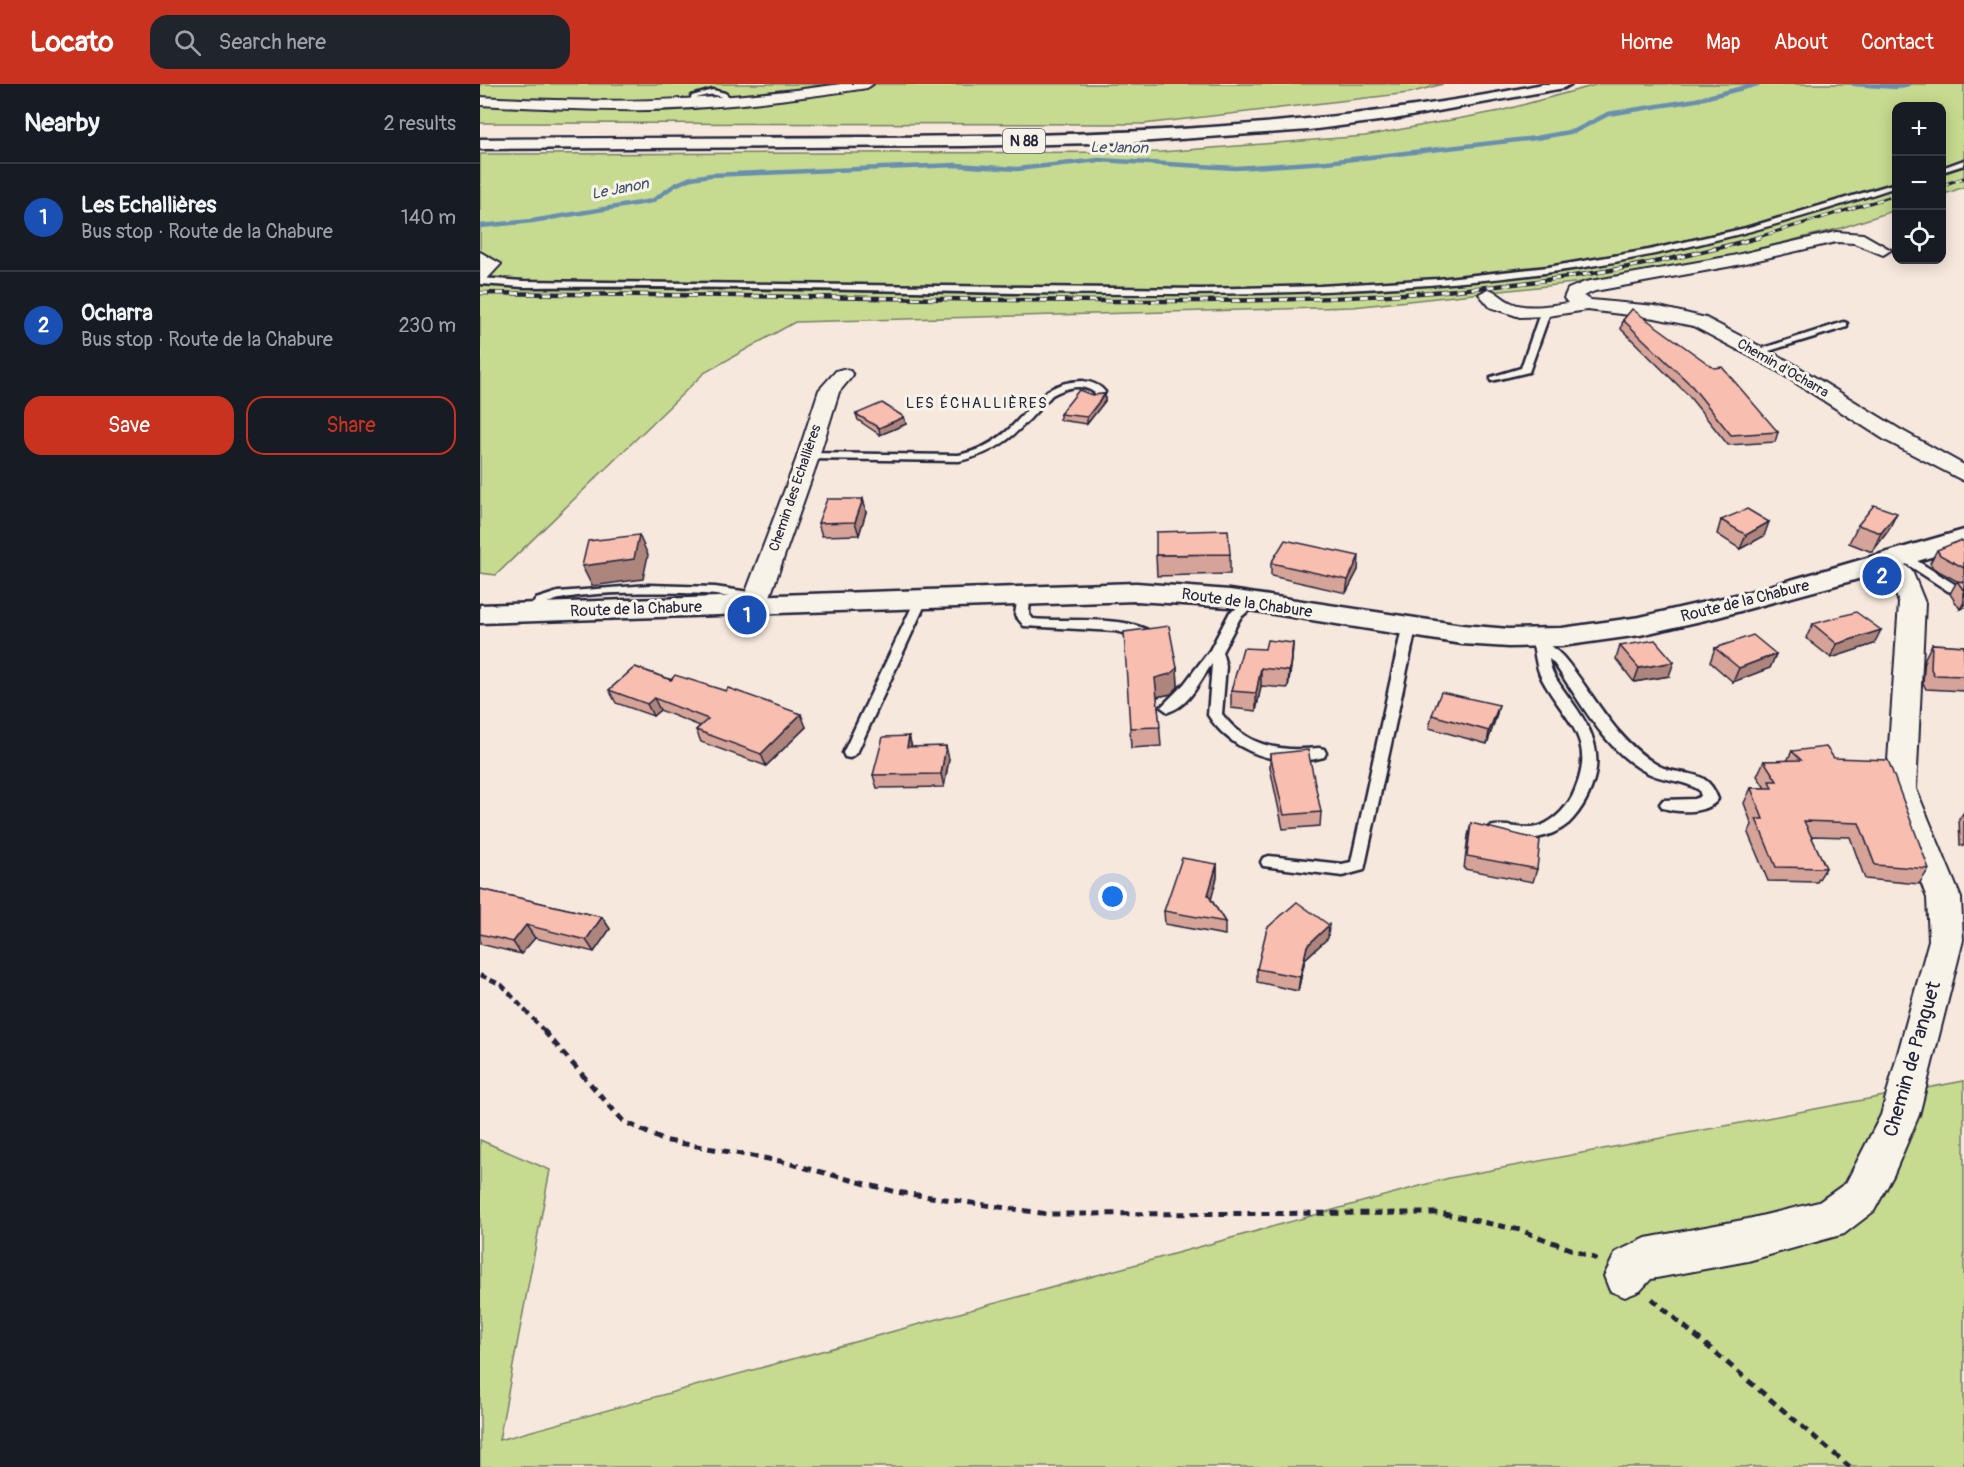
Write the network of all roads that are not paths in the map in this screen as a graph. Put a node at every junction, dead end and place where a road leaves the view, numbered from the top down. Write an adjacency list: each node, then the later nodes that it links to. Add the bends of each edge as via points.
1 (700, 84): 5 (lane)
2 (867, 84): 7 (street)
3 (1519, 84): 9 (main road, N 88, via 1375,109 1158,128)
4 (1564, 84): 10 (main road, N 88, via 1424,112 1205,135 987,142)
5 (708, 93): 7 (lane, via 723,94); 8 (lane, via 694,97)
6 (480, 101): 8 (street, via 608,107)
7 (731, 101): 8 (street)
8 (691, 104)
9 (480, 135)
10 (480, 144)
11 (1964, 162): 12 (lane)
12 (1946, 168)
13 (1892, 186): 15 (lane, via 1782,222 1686,246 1544,270 1425,283 1140,292 523,284)
14 (1883, 250): 17 (street, via 1857,238 1836,237 1732,261 1591,286 1574,293 1577,302)
15 (481, 271)
16 (1488, 294): 18 (street, Chemin d'Ocharra, via 1494,302 1514,310)
17 (1587, 305): 18 (street, Chemin d'Ocharra); 20 (street, Chemin d'Ocharra, via 1683,317)
18 (1546, 310): 22 (lane, via 1524,370)
19 (1844, 325): 20 (lane)
20 (1756, 352): 25 (street, Chemin d'Ocharra)
21 (843, 375): 24 (street, Chemin des Echallières, via 829,390)
22 (1495, 379)
23 (1097, 397): 24 (lane, via 1100,392 1093,386 1069,384 1057,388 1000,443 975,456)
24 (808, 456): 32 (street, Chemin des Echallières)
25 (1964, 474)
26 (1964, 538): 27 (main road, Route de la Chabure)
27 (1898, 561): 28 (lane); 36 (main road, Route de la Chabure, via 1651,625); 44 (street, Chemin de Panguet, via 1912,603 1901,789 1952,899 1946,940 1900,1115 1860,1197 1829,1220 1646,1259 1631,1267)
28 (1964, 591)
29 (1024, 595): 30 (main road, Route de la Chabure); 31 (main road, Route de la Chabure, via 1179,593); 35 (lane, via 1022,615 1029,624 1132,628 1149,634)
30 (922, 598): 32 (main road, Route de la Chabure); 39 (lane)
31 (1246, 600): 34 (main road, Route de la Chabure); 37 (lane)
32 (756, 601): 33 (main road, Route de la Chabure)
33 (480, 614)
34 (1409, 628): 36 (main road, Route de la Chabure); 43 (lane, via 1358,866 1342,870)
35 (1155, 642)
36 (1540, 644): 41 (lane, via 1558,659 1607,729 1628,751 1650,768 1699,782 1710,794 1710,799 1696,806); 42 (lane, via 1541,664 1586,734 1589,774 1574,808 1549,828 1526,836)
37 (1215, 652): 38 (lane, via 1185,696); 40 (lane, via 1219,666 1215,716 1229,734 1275,756)
38 (1168, 707)
39 (850, 753)
40 (1319, 753)
41 (1668, 804)
42 (1483, 829)
43 (1269, 862)
44 (1625, 1276)

